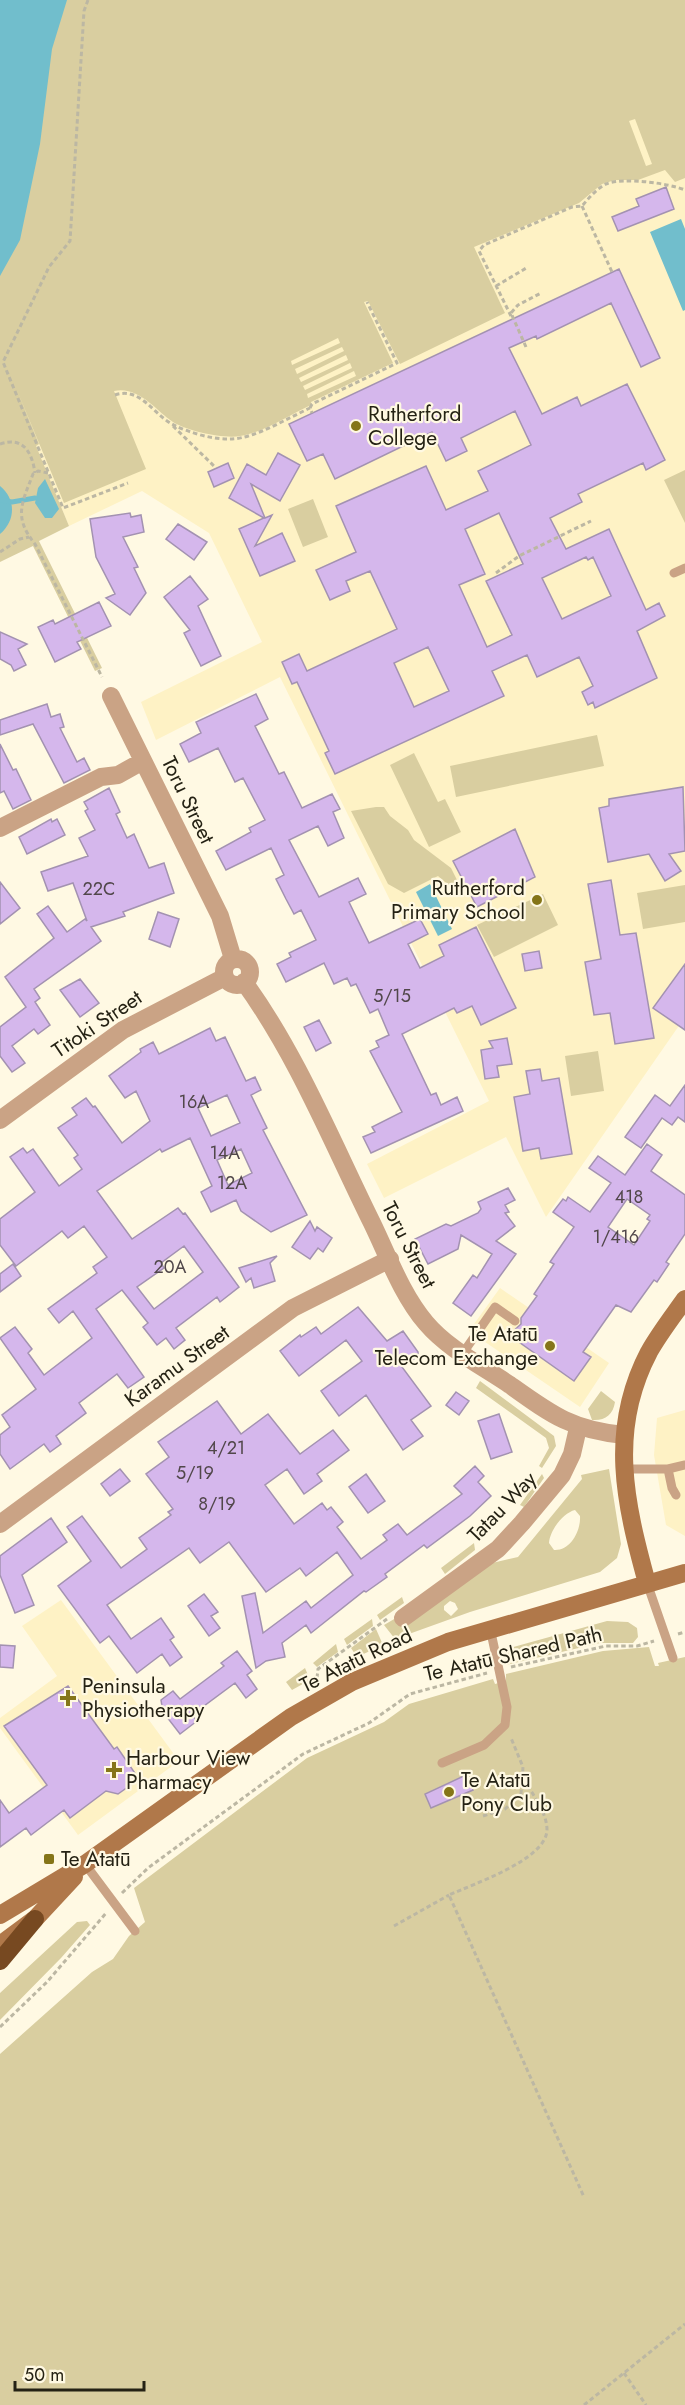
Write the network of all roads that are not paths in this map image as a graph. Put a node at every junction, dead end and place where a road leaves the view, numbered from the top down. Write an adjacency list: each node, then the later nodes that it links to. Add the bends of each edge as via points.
1 (685, 568): 2 (lane)
2 (674, 573)
3 (111, 696): 4 (street, Toru Street)
4 (143, 761): 5 (street, via 118,775 101,777); 6 (street, Toru Street, via 220,916)
5 (0, 828)
6 (233, 959): 7 (street, via 225,967); 8 (street, via 248,966)
7 (225, 977): 8 (street, via 233,984); 9 (street, Titoki Street, via 123,1030)
8 (244, 982): 10 (street, Toru Street, via 272,1020)
9 (0, 1120)
10 (390, 1259): 13 (street, Toru Street, via 427,1324); 20 (street, Karamu Street, via 293,1308)
11 (685, 1299): 15 (main road, via 641,1370)
12 (515, 1321): 13 (lane, via 495,1307)
13 (463, 1353): 14 (street, Toru Street, via 557,1418)
14 (578, 1428): 15 (street, Toru Street); 23 (street, Tatau Way, via 562,1475 498,1549)
15 (624, 1435): 17 (main road)
16 (685, 1466): 18 (lane)
17 (623, 1469): 18 (lane); 22 (main road)
18 (668, 1469): 19 (lane)
19 (676, 1495)
20 (0, 1524)
21 (685, 1573): 22 (main road, Te Atatū Road)
22 (647, 1583): 24 (main road, Te Atatū Road); 25 (lane)
23 (399, 1615)
24 (490, 1628): 26 (lane, via 507,1707 505,1725 484,1745); 27 (main road, Te Atatū Road, via 352,1682 291,1717)
25 (673, 1658)
26 (442, 1763)
27 (85, 1864): 28 (main road, Te Atatū Road); 29 (main road, Te Atatū Road); 30 (lane)
28 (0, 1915)
29 (35, 1919): 31 (main road, Te Atatū Road); 32 (highway)
30 (135, 1931)
31 (0, 1945)
32 (0, 1961)

